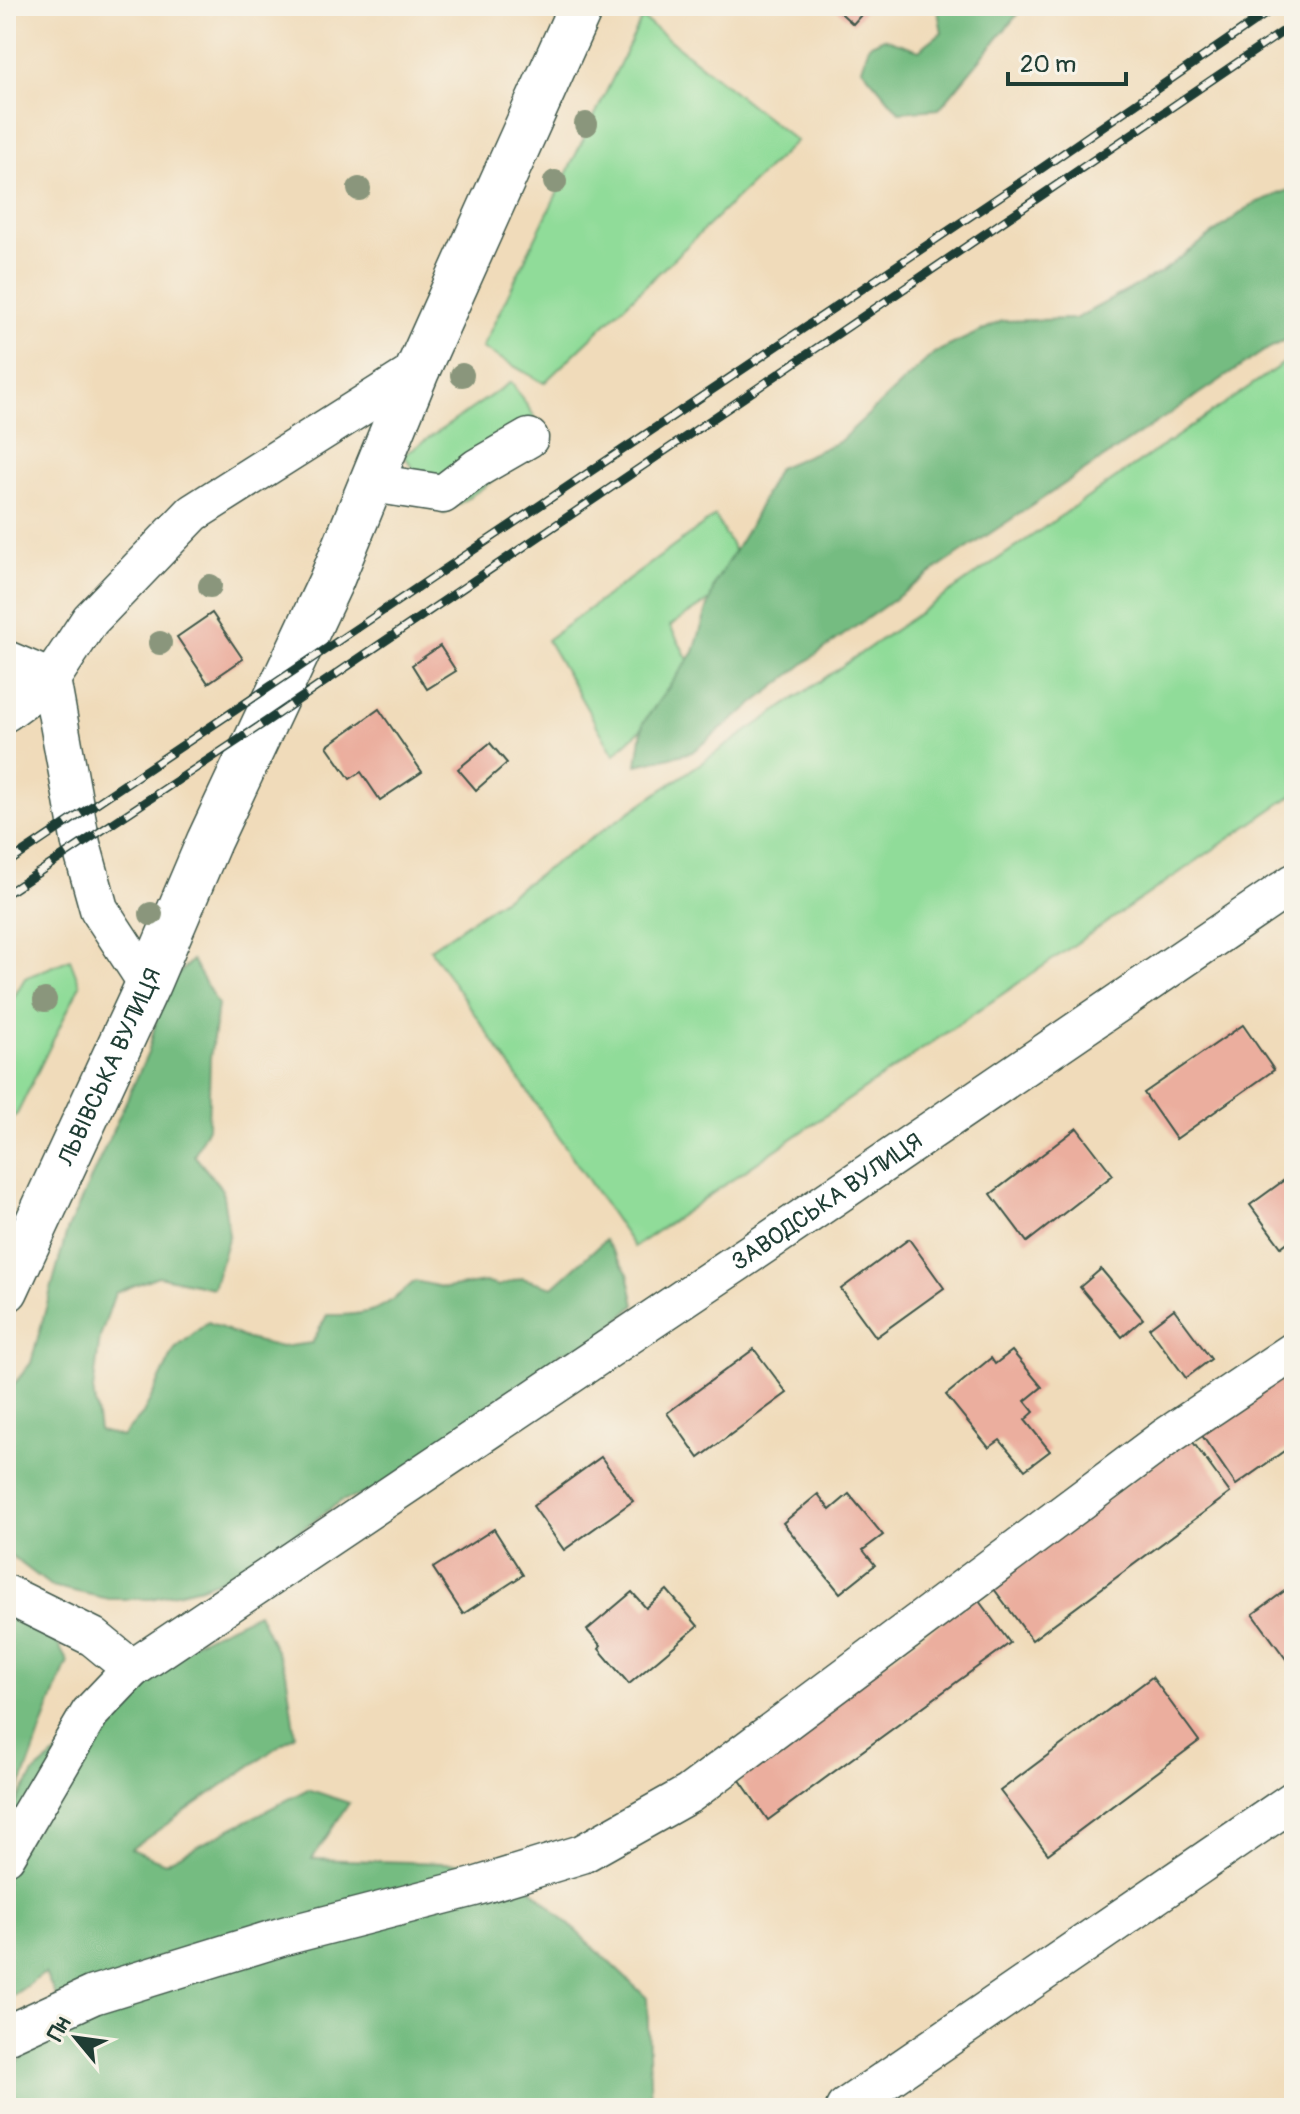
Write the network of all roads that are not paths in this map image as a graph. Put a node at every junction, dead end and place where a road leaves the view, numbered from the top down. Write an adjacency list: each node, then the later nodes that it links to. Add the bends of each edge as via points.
1 (581, 6): 2 (highway, ЛЬВІВСЬКА ВУЛИЦЯ)
2 (417, 371): 4 (highway, ЛЬВІВСЬКА ВУЛИЦЯ); 6 (street, via 193,513 90,620)
3 (529, 438): 4 (street, via 443,494)
4 (372, 483): 9 (highway, ЛЬВІВСЬКА ВУЛИЦЯ)
5 (6, 660): 6 (street)
6 (51, 679): 7 (street); 9 (street, via 81,844 99,909)
7 (6, 712)
8 (1294, 883): 13 (street, ЗАВОДСЬКА ВУЛИЦЯ)
9 (148, 984): 10 (highway, ЛЬВІВСЬКА ВУЛИЦЯ)
10 (6, 1290)
11 (1294, 1351): 16 (street, via 1166,1437 689,1794 582,1854 108,1990)
12 (6, 1594): 13 (street, via 93,1637)
13 (132, 1669): 15 (street, ЗАВОДСЬКА ВУЛИЦЯ, via 90,1713)
14 (1294, 1800): 17 (street)
15 (6, 1856)
16 (6, 2035)
17 (845, 2108)

